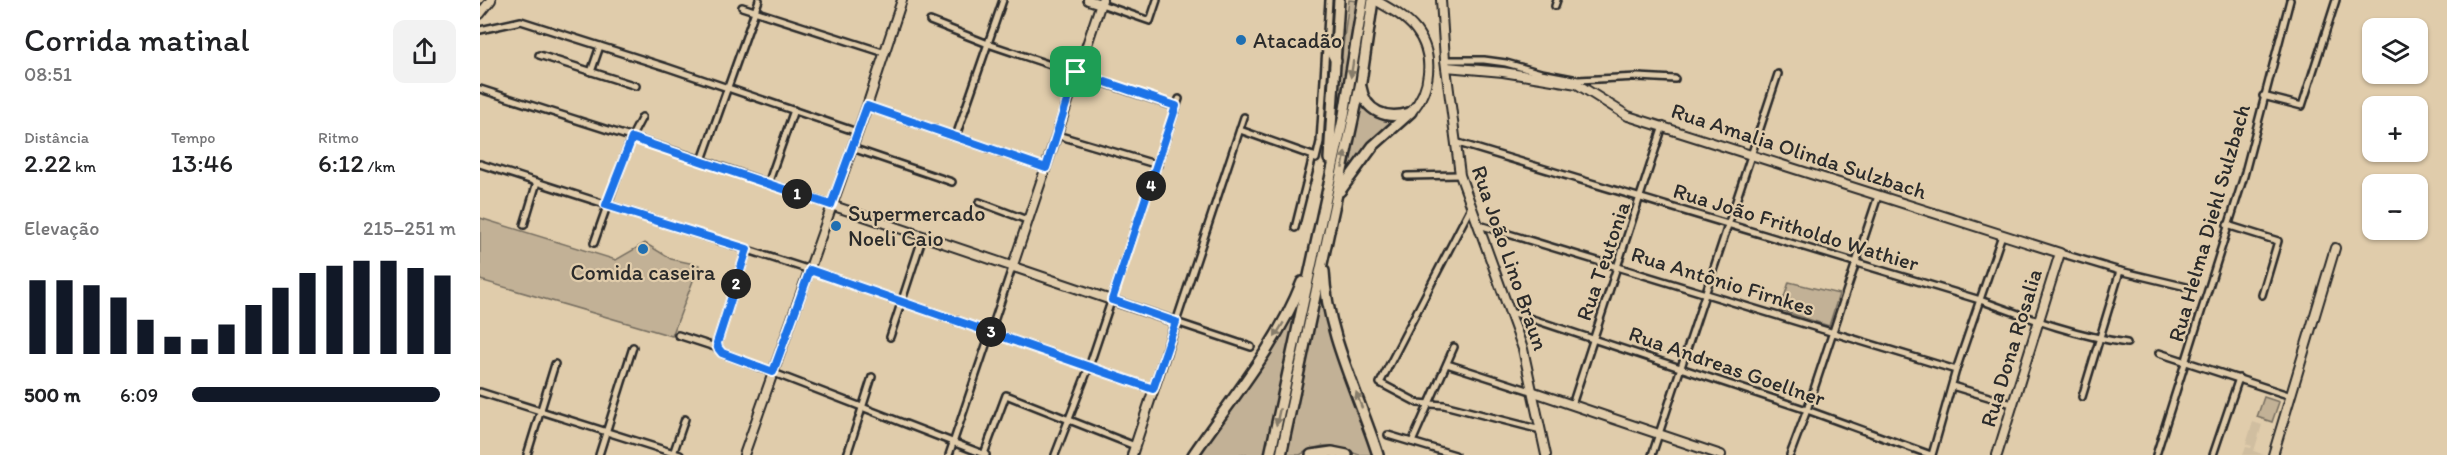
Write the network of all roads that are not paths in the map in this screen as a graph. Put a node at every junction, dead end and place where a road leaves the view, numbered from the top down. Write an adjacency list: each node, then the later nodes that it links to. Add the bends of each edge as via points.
1 (491, 0): 16 (street)
2 (759, 0): 17 (street)
3 (902, 0): 23 (street)
4 (1003, 0): 21 (street)
5 (1088, 0): 14 (street)
6 (1157, 0): 14 (street, via 1150,21)
7 (1329, 0): 20 (street)
8 (1339, 0): 25 (highway)
9 (1363, 0): 60 (highway, one-way to 60, via 1344,115)
10 (1374, 0): 31 (highway); 41 (street, via 1415,29 1425,47 1426,90)
11 (1440, 0): 26 (street, Rua João Lino Braun)
12 (2290, 0): 36 (street, Rua Helma Diehl Sulzbach)
13 (2336, 0): 36 (street, via 2302,106)
14 (1101, 2): 28 (street)
15 (742, 7): 17 (street)
16 (481, 10)
17 (755, 11): 23 (street); 34 (street)
18 (930, 21): 21 (street)
19 (480, 30): 22 (street, via 521,21)
20 (1326, 42): 25 (highway); 53 (street, via 1323,117 1316,159)
21 (988, 44): 28 (street); 48 (street)
22 (600, 46): 27 (street); 34 (street)
23 (885, 53): 38 (street)
24 (540, 55): 27 (street)
25 (1336, 61): 60 (highway)
26 (1445, 63): 32 (street, Rua Amalia Olinda Sulzbach); 50 (street, Rua João Lino Braun)
27 (591, 72): 33 (street)
28 (1076, 72): 39 (street); 47 (street)
29 (1778, 74): 52 (street)
30 (1675, 79): 32 (street, via 1638,77)
31 (1360, 82): 41 (highway, via 1366,103 1376,111 1392,117); 64 (highway, one-way to 31)
32 (1578, 82): 44 (street, Rua Amalia Olinda Sulzbach, via 1628,116)
33 (636, 86)
34 (728, 87): 40 (street); 54 (street)
35 (480, 89): 49 (street)
36 (2264, 96): 75 (street, Rua Helma Diehl Sulzbach)
37 (1179, 99): 39 (street)
38 (867, 106): 46 (street); 48 (street)
39 (1176, 106): 56 (street)
40 (794, 110): 46 (street); 63 (street)
41 (1412, 112): 64 (highway, via 1373,146)
42 (642, 117): 49 (street)
43 (1244, 117): 45 (street)
44 (1663, 126): 52 (street, Rua Amalia Olinda Sulzbach); 66 (street, Rua Teutonia)
45 (1240, 130): 53 (street); 98 (street)
46 (857, 132): 51 (street)
47 (1057, 135): 56 (street); 57 (street)
48 (956, 136): 57 (street)
49 (632, 138): 54 (street); 68 (street)
50 (1455, 142): 58 (street, Rua João Lino Braun); 66 (street, Rua João Fritholdo Wathier)
51 (852, 148): 62 (street); 69 (street)
52 (1753, 154): 65 (street, Rua Amalia Olinda Sulzbach); 74 (street)
53 (1313, 156): 76 (street)
54 (702, 160): 63 (street)
55 (480, 164): 61 (street)
56 (1158, 165): 93 (street)
57 (1046, 168): 71 (street)
58 (1460, 175): 59 (street); 70 (street, Rua João Lino Braun)
59 (1407, 176)
60 (1328, 180): 83 (highway)
61 (537, 182): 68 (street); 72 (street)
62 (952, 182)
63 (768, 184): 69 (street)
64 (1337, 195): 84 (highway)
65 (1878, 196): 77 (street, Rua Amalia Olinda Sulzbach); 85 (street)
66 (1641, 197): 74 (street, Rua João Fritholdo Wathier); 87 (street, Rua Teutonia)
67 (979, 202): 71 (street)
68 (606, 205): 79 (street); 81 (street)
69 (831, 205): 78 (street); 88 (street)
70 (1471, 207): 73 (street, Rua João Lino Braun); 126 (street, via 1380,383 1418,403)
71 (1027, 220): 86 (street)
72 (524, 225)
73 (1479, 225): 87 (street, Rua Antônio Firnkes); 96 (street, Rua João Lino Braun)
74 (1729, 225): 85 (street, Rua João Fritholdo Wathier); 91 (street)
75 (2227, 225): 92 (street, via 2278,241); 111 (street, Rua Helma Diehl Sulzbach)
76 (1295, 228)
77 (2002, 235): 82 (street, Rua Amalia Olinda Sulzbach); 94 (street)
78 (923, 236): 86 (street); 95 (street)
79 (594, 243)
80 (2335, 248): 124 (street)
81 (747, 249): 88 (street); 109 (street, via 717,343)
82 (2060, 253): 89 (street, Rua Amalia Olinda Sulzbach); 97 (street, Rua Dona Rosalia)
83 (1312, 257): 151 (highway, one-way to 151, via 1282,324); 152 (highway, one-way to 152)
84 (1324, 258): 153 (highway); 156 (highway, one-way to 84, via 1326,300)
85 (1856, 262): 94 (street, Rua João Fritholdo Wathier); 100 (street)
86 (1012, 265): 93 (street); 99 (street)
87 (1618, 266): 91 (street, Rua Antônio Firnkes); 103 (street, Rua Teutonia)
88 (810, 270): 95 (street); 117 (street)
89 (2120, 271): 90 (street, Rua Amalia Olinda Sulzbach); 104 (street)
90 (2191, 288)
91 (1707, 293): 100 (street, Rua Antônio Firnkes); 115 (street)
92 (2262, 295)
93 (1112, 300): 98 (street); 114 (street)
94 (1980, 300): 97 (street, Rua João Fritholdo Wathier); 116 (street)
95 (901, 301): 99 (street); 102 (street)
96 (1511, 312): 103 (street, Rua Andreas Goellner); 123 (street, Rua João Lino Braun)
97 (2038, 321): 104 (street, Rua João Fritholdo Wathier); 127 (street, Rua Dona Rosalia)
98 (1176, 322): 107 (street); 121 (street)
99 (990, 332): 114 (street); 138 (street)
100 (1833, 332): 116 (street, Rua Antônio Firnkes); 130 (street)
101 (678, 335): 109 (street)
102 (890, 337)
103 (1594, 339): 115 (street, Rua Andreas Goellner); 128 (street, Rua Teutonia)
104 (2100, 339): 105 (street, Rua João Fritholdo Wathier); 125 (street)
105 (2127, 343)
106 (633, 347): 135 (street)
107 (1251, 347)
108 (1454, 347): 113 (street)
109 (720, 351): 117 (street)
110 (2158, 353): 111 (street)
111 (2185, 361): 119 (street); 164 (street, Rua Helma Diehl Sulzbach)
112 (555, 364): 131 (street)
113 (1447, 364): 123 (street); 126 (street)
114 (1089, 367): 121 (street); 133 (street)
115 (1682, 368): 130 (street, Rua Andreas Goellner); 136 (street)
116 (1956, 370): 120 (street)
117 (773, 372): 129 (street); 145 (street)
118 (872, 377): 129 (street)
119 (2239, 378): 124 (street); 165 (street)
120 (1952, 386): 127 (street); 162 (street)
121 (1153, 389): 140 (street)
122 (480, 392): 131 (street)
123 (1534, 392): 128 (street); 134 (street, Rua João Lino Braun)
124 (2291, 396): 166 (street)
125 (2082, 398)
126 (1428, 403): 134 (street); 139 (street)
127 (2012, 404): 163 (street, Rua Dona Rosalia)
128 (1572, 405): 136 (street)
129 (863, 407): 138 (street); 146 (street)
130 (1807, 410): 161 (street); 162 (street, Rua Andreas Goellner)
131 (541, 411): 135 (street); 143 (street)
132 (685, 419): 142 (street)
133 (1068, 419): 140 (street); 148 (street, via 1006,395); 149 (street)
134 (1541, 430): 158 (street, Rua João Lino Braun)
135 (606, 431): 142 (street); 144 (street)
136 (1658, 434): 141 (street); 159 (street)
137 (1388, 435): 139 (street)
138 (953, 441): 147 (street); 148 (street)
139 (1412, 442): 157 (street)
140 (1135, 446): 150 (street)
141 (1700, 451): 160 (street)
142 (676, 454)
143 (527, 455)
144 (598, 455)
145 (744, 455)
146 (847, 455)
147 (949, 455)
148 (985, 455)
149 (1055, 455)
150 (1131, 455)
151 (1193, 455)
152 (1270, 455)
153 (1281, 455)
154 (1311, 455): 155 (highway)
155 (1347, 455)
156 (1378, 455)
157 (1455, 455)
158 (1546, 455)
159 (1652, 455)
160 (1722, 455)
161 (1790, 455)
162 (1931, 455)
163 (1997, 455)
164 (2156, 455)
165 (2213, 455)
166 (2272, 455)

